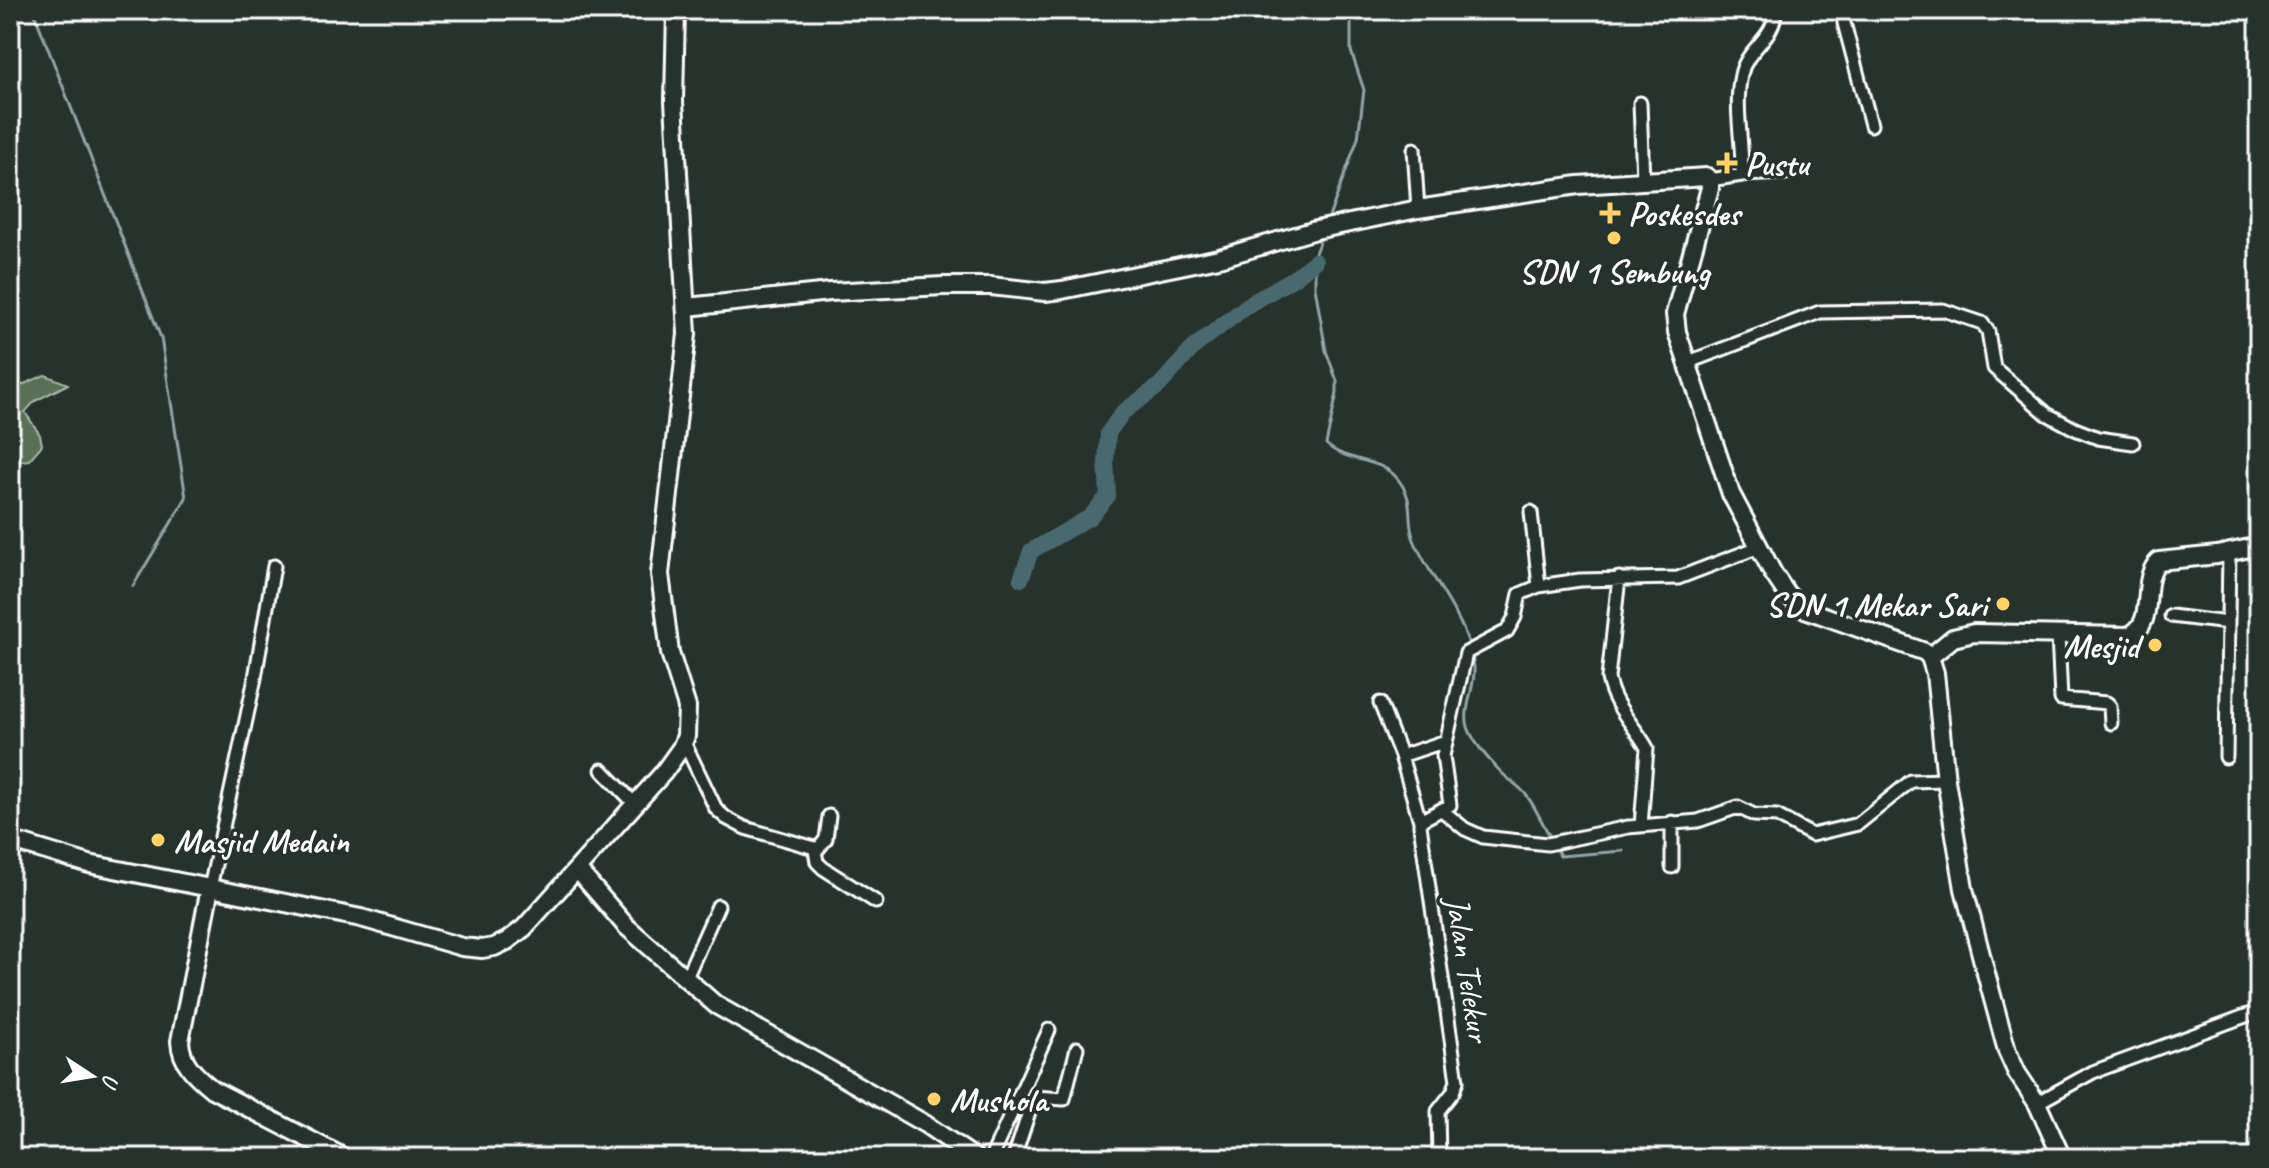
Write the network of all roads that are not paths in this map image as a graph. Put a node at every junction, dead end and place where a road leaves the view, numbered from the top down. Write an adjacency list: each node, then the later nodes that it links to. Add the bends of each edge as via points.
1 (676, 10): 12 (street, via 674,101)
2 (1775, 10): 8 (street, via 1772,30 1741,74)
3 (1843, 10): 5 (street)
4 (1640, 103): 9 (street)
5 (1871, 125)
6 (1414, 149): 11 (street)
7 (1786, 173): 8 (street)
8 (1742, 175): 10 (street)
9 (1643, 180): 10 (street); 11 (street)
10 (1710, 180): 13 (street, via 1675,314)
11 (1418, 209): 12 (street, via 1062,290 916,287)
12 (687, 307): 29 (street, via 660,574 670,653 687,707)
13 (1686, 363): 14 (street, via 1820,312 1943,310 1982,323 1994,368 2047,414 2098,438); 17 (street, via 1731,494)
14 (2133, 443)
15 (1531, 512): 21 (street)
16 (2259, 546): 18 (street)
17 (1759, 547): 20 (street, via 1687,576); 25 (street, via 1787,594 1802,608)
18 (2229, 552): 23 (street); 24 (street, via 2155,563 2138,632 2118,637)
19 (274, 566): 44 (street)
20 (1619, 578): 21 (street); 39 (street, via 1608,678 1628,723 1647,748)
21 (1539, 586): 28 (street, via 1520,594 1507,631 1466,653)
22 (2171, 616): 23 (street)
23 (2228, 623): 31 (street)
24 (2058, 635): 25 (street, via 1963,634); 27 (street, via 2061,699 2107,703)
25 (1930, 657): 33 (street)
26 (1380, 703): 30 (street, Jalan Telekur)
27 (2111, 723)
28 (1446, 741): 30 (street); 35 (street)
29 (684, 742): 34 (street); 41 (street, via 720,813 745,828)
30 (1401, 756): 37 (street, Jalan Telekur)
31 (2226, 757)
32 (602, 770): 34 (street)
33 (1946, 780): 38 (street, via 1911,781 1858,824 1817,834 1777,816 1754,815 1738,807 1698,821); 51 (street, via 1964,889 2000,1026 2017,1073)
34 (636, 805): 43 (street)
35 (1447, 806): 37 (street); 39 (street, via 1465,829 1483,837 1548,844)
36 (829, 816): 41 (street, via 826,839)
37 (1420, 821): 56 (street, Jalan Telekur, via 1457,1081 1438,1111)
38 (1672, 822): 39 (street); 42 (street)
39 (1641, 826)
40 (10, 840): 44 (street, via 89,864)
41 (815, 850): 45 (street, via 823,868)
42 (1672, 867)
43 (577, 869): 44 (street, via 519,932 482,949); 47 (street, via 626,926)
44 (210, 888): 52 (street, via 180,1041 186,1064 212,1089)
45 (876, 902)
46 (718, 906): 47 (street)
47 (685, 980): 53 (street, via 716,1005)
48 (2259, 1011): 51 (street, via 2093,1072)
49 (1049, 1030): 54 (street)
50 (1077, 1048): 55 (street, via 1064,1099 1034,1097)
51 (2037, 1103): 57 (street)
52 (345, 1158)
53 (975, 1158)
54 (991, 1158)
55 (1014, 1158)
56 (1439, 1158)
57 (2062, 1158)

